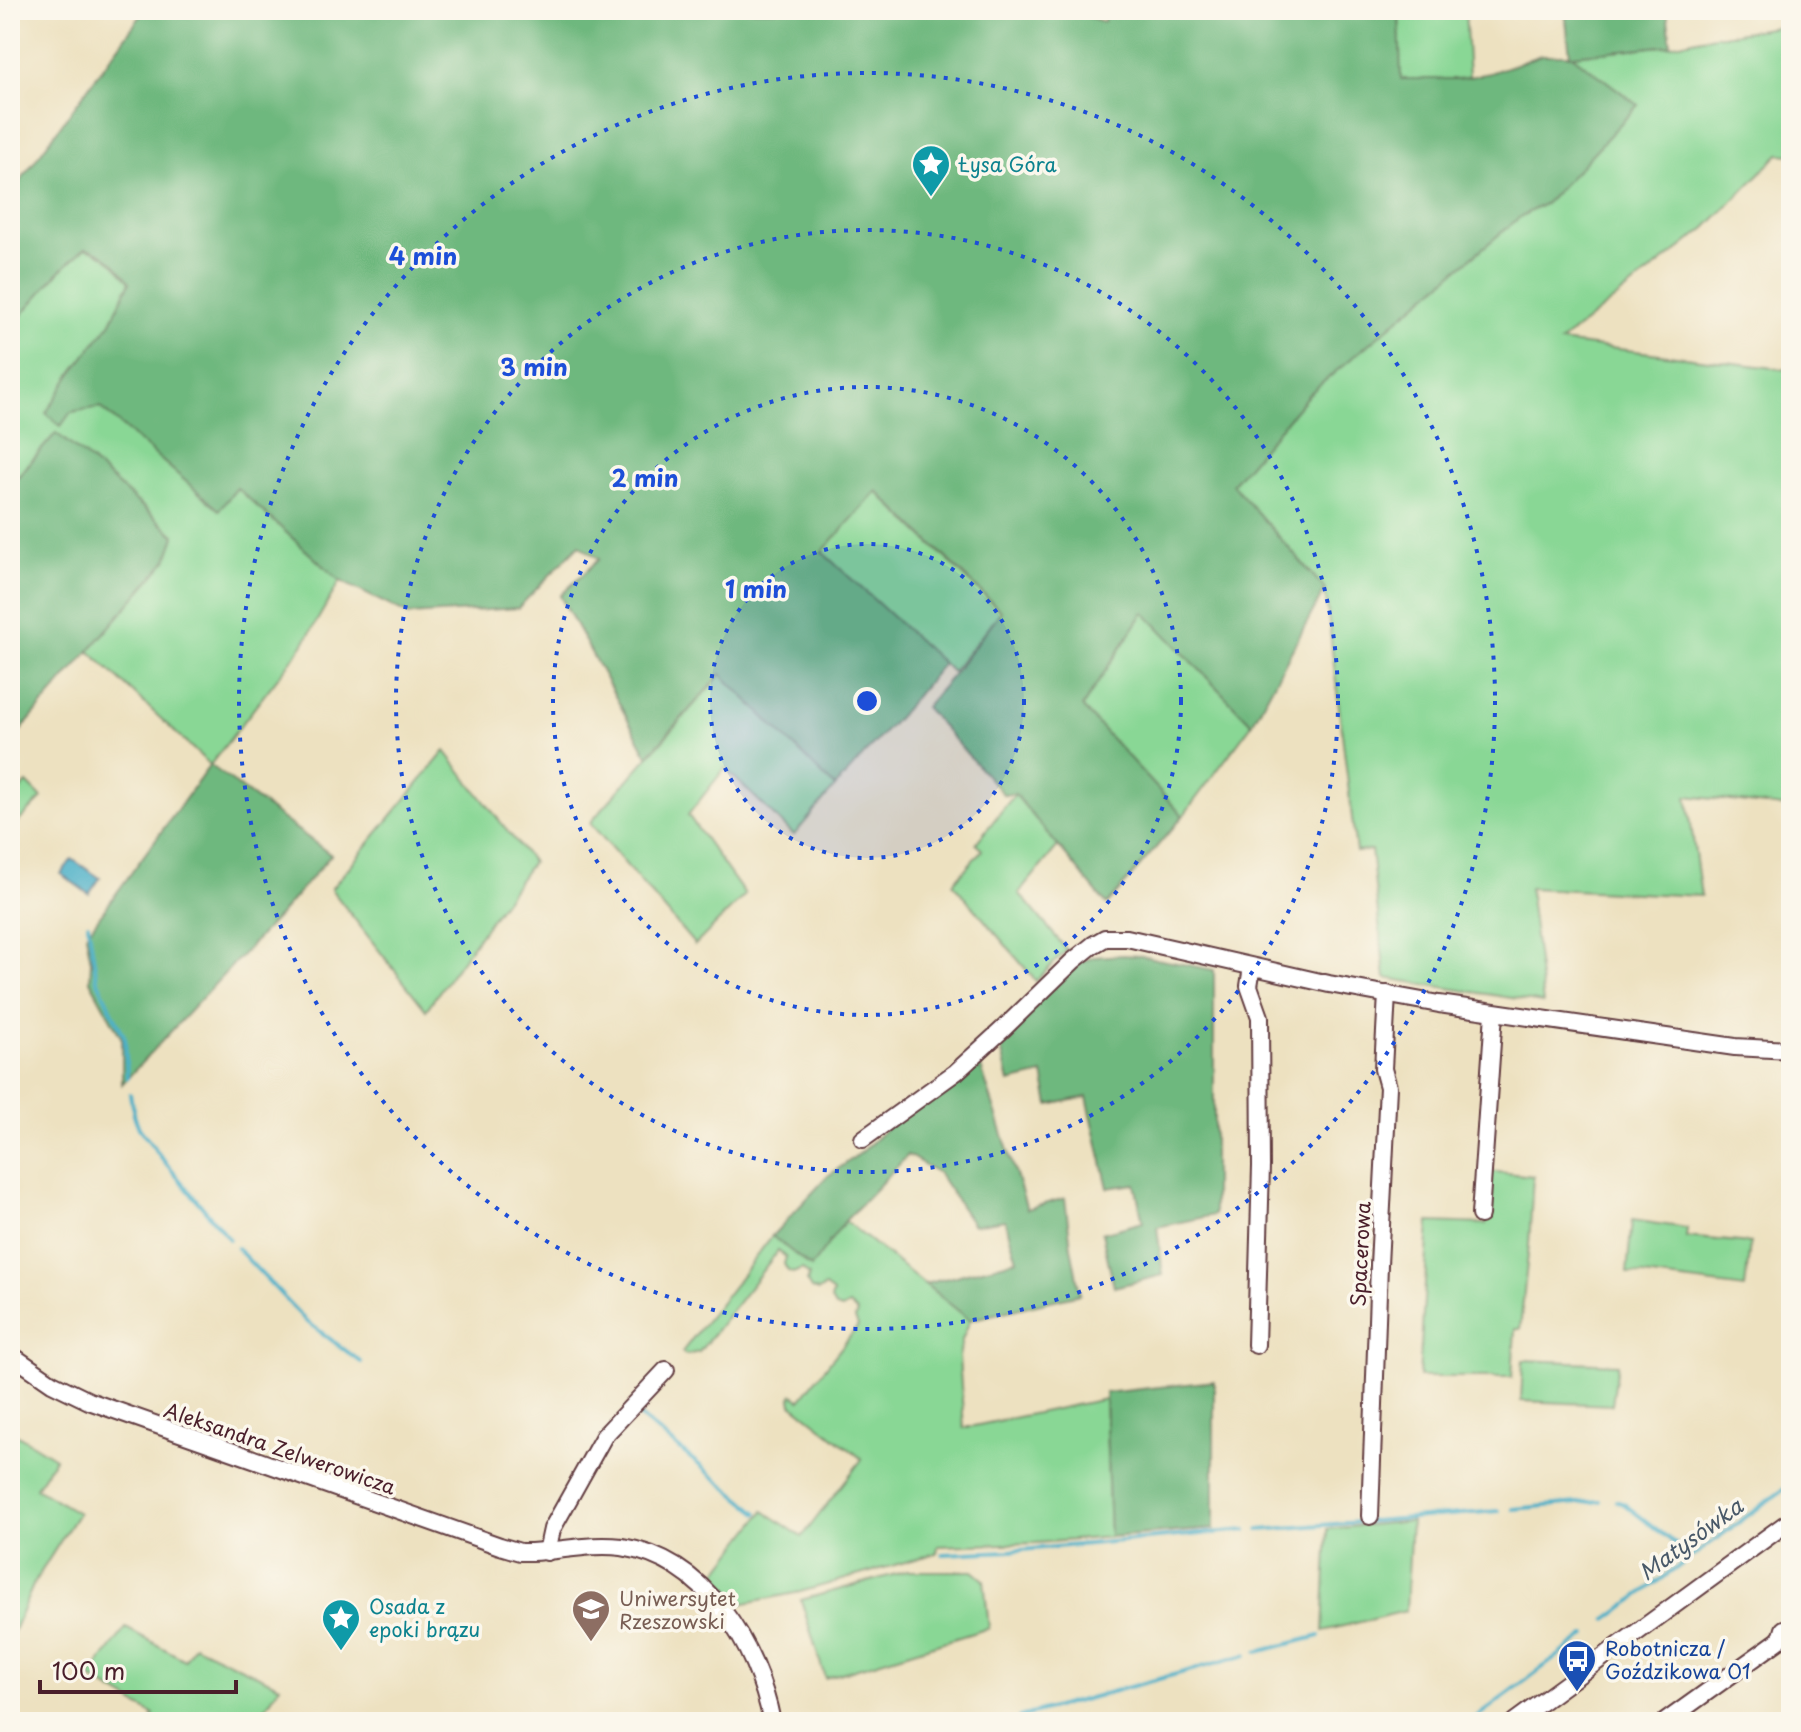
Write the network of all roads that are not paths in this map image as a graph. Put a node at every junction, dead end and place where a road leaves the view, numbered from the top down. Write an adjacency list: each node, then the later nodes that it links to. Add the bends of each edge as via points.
1 (1252, 967): 2 (street); 5 (street, via 1127,938 1105,938 1073,961 956,1072); 7 (street, via 1249,986 1260,1017)
2 (1387, 994): 3 (street); 10 (street, Spacerowa, via 1383,1069 1388,1087)
3 (1494, 1013): 4 (street); 6 (street)
4 (1791, 1050)
5 (863, 1139)
6 (1480, 1215)
7 (1256, 1345)
8 (10, 1354): 12 (street, Aleksandra Zelwerowicza, via 89,1401 500,1546)
9 (666, 1370): 12 (street, via 604,1436 552,1529)
10 (1370, 1516)
11 (1791, 1520): 15 (street)
12 (547, 1552): 14 (street, Aleksandra Zelwerowicza, via 601,1546 630,1549 663,1560 693,1580 743,1640 761,1678)
13 (1784, 1629): 16 (street, via 1778,1641)
14 (772, 1722)
15 (1514, 1722)
16 (1665, 1722)

